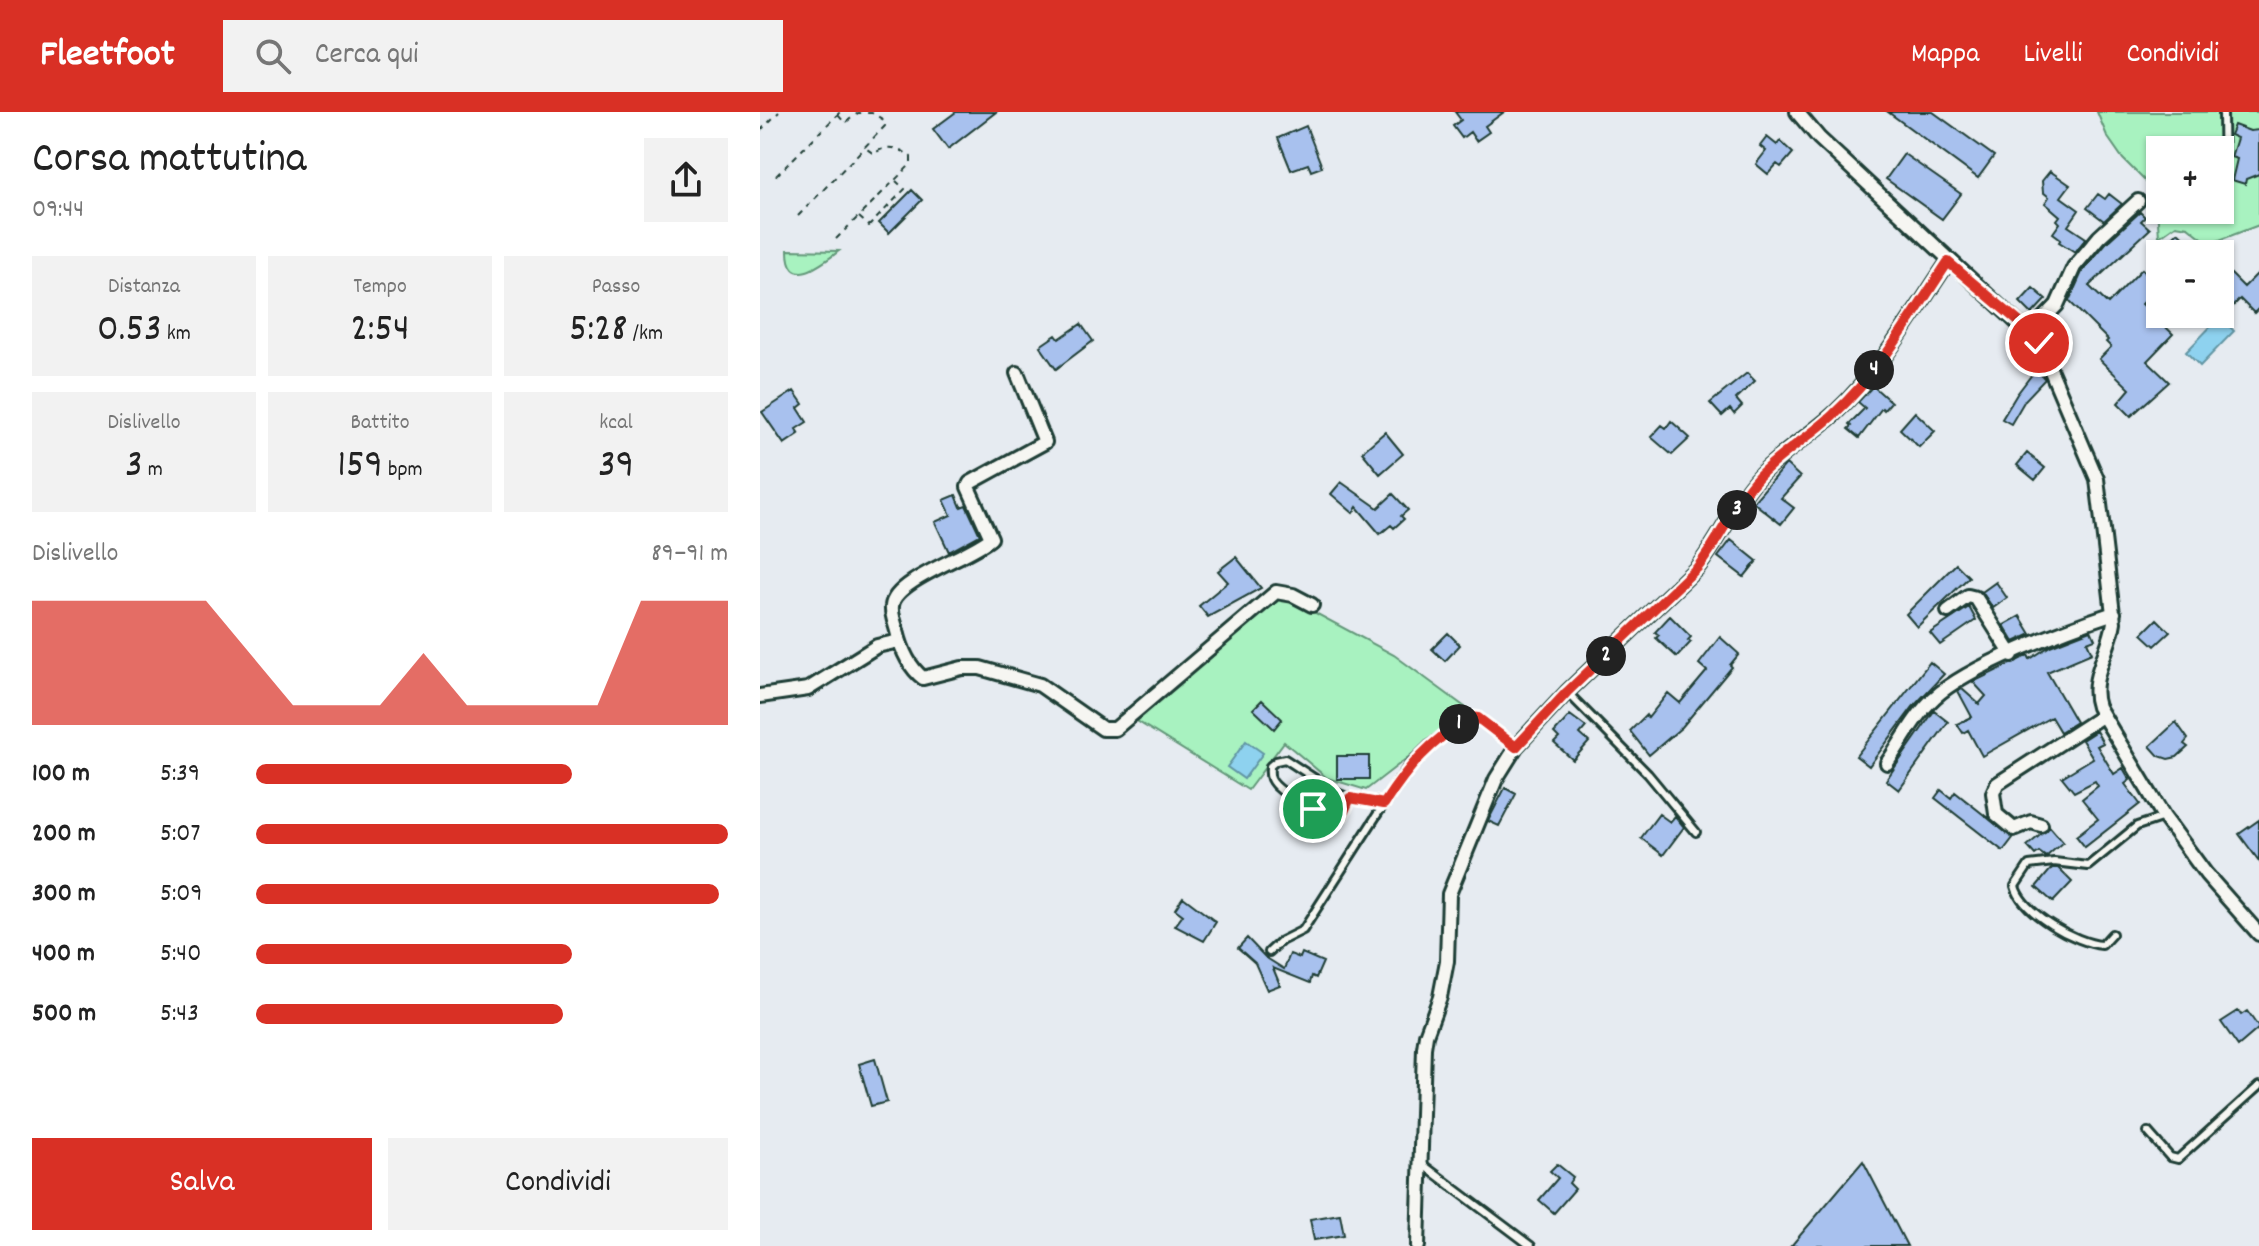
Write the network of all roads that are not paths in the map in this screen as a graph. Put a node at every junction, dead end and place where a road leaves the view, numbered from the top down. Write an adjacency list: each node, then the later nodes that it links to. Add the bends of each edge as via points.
1 (1797, 112): 5 (street)
2 (2223, 112): 3 (lane)
3 (2223, 136)
4 (2138, 201): 6 (street, via 2074,267 2057,305)
5 (1948, 262): 6 (street); 13 (street, via 1861,386 1758,477 1697,568)
6 (2031, 332): 10 (street, via 2051,365 2097,479)
7 (1017, 373): 11 (street, via 1045,442 970,483 991,538 897,594 892,605)
8 (1312, 605): 11 (street, via 1276,592 1115,729 1103,729 1040,685 980,668 923,678)
9 (1948, 611): 12 (street, via 1968,596 1976,598)
10 (2114, 613): 12 (street); 15 (street, via 2112,637 2095,681 2094,697)
11 (899, 641): 14 (street, via 877,646 808,689)
12 (2012, 655): 17 (street, via 1934,697)
13 (1567, 692): 16 (street); 22 (lane, via 1648,774)
14 (760, 696)
15 (2102, 716): 20 (street); 21 (street, via 1997,784 1996,814 2014,829 2031,822)
16 (1516, 747): 19 (lane, via 1470,717 1409,765); 28 (street, via 1496,779 1449,894 1447,961 1424,1048)
17 (1887, 763)
18 (1350, 798): 18 (lane, via 1285,759 1270,766 1274,783 1335,818 1342,816); 19 (lane)
19 (1384, 804): 25 (lane, via 1303,930)
20 (2164, 817): 23 (lane, via 2137,826 2088,866 2029,865 2015,886 2018,897 2054,927 2089,944 2102,945); 24 (street)
21 (2041, 825)
22 (1696, 832)
23 (2112, 934)
24 (2259, 934)
25 (1269, 952)
26 (2259, 1086): 27 (lane, via 2178,1159)
27 (2148, 1132)
28 (1422, 1164): 29 (street); 30 (lane)
29 (1418, 1246)
30 (1531, 1246)

